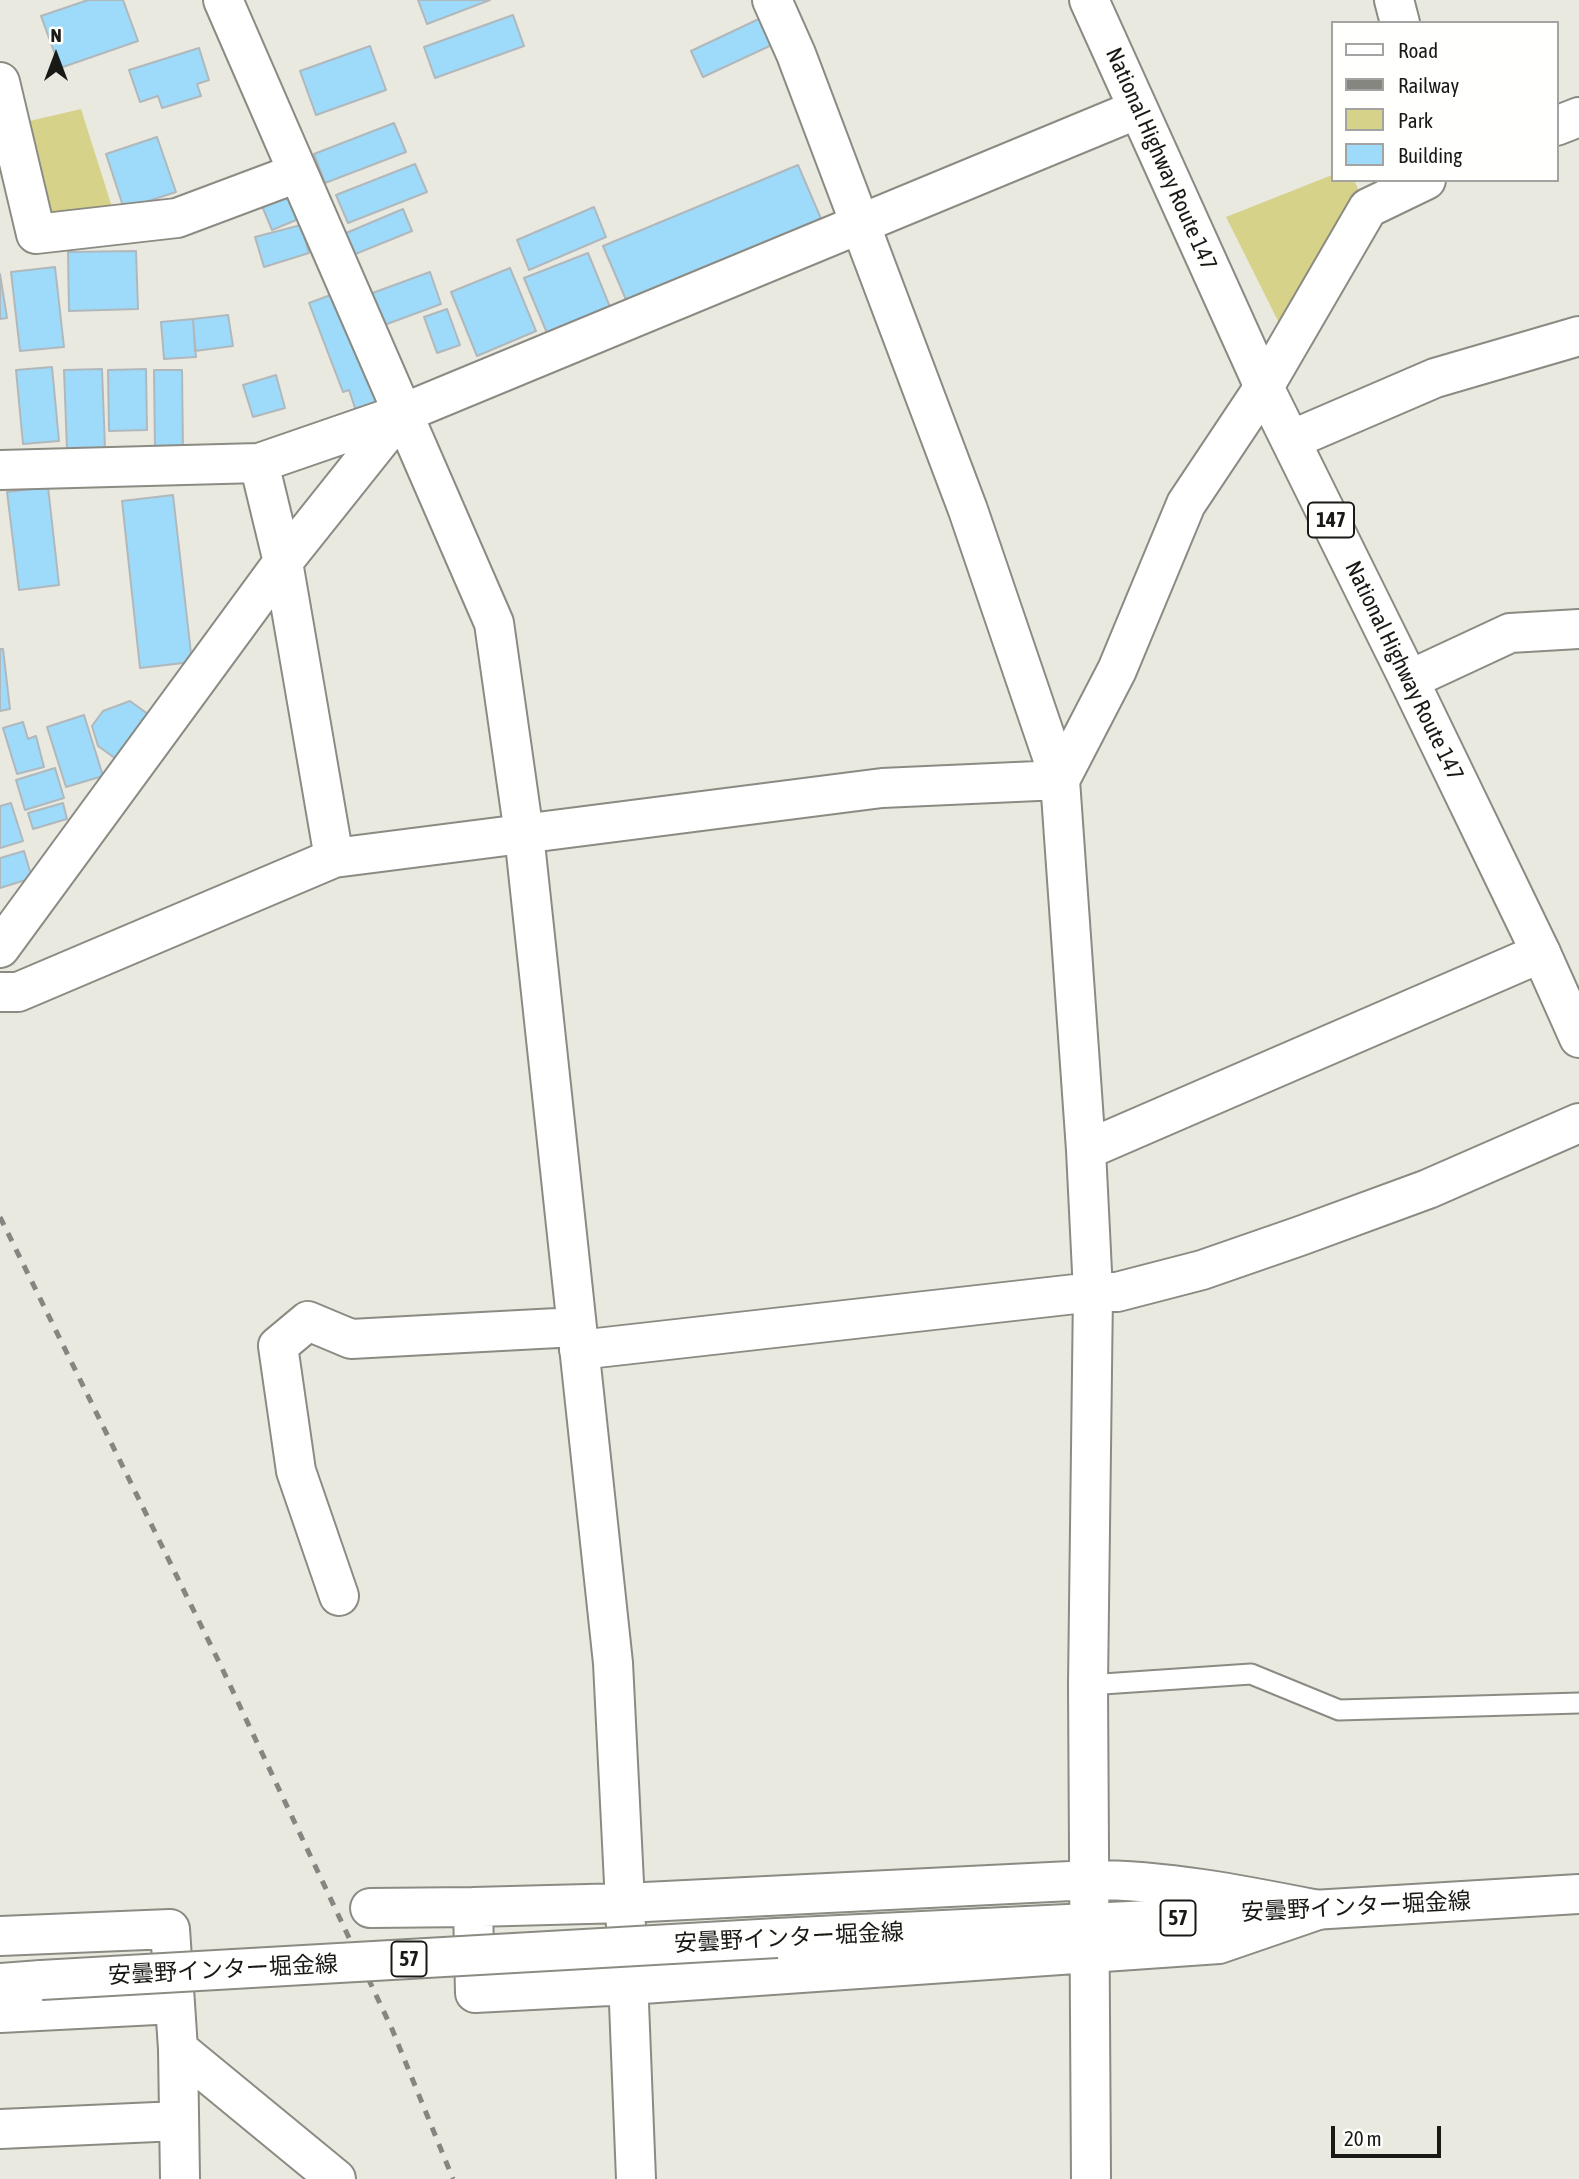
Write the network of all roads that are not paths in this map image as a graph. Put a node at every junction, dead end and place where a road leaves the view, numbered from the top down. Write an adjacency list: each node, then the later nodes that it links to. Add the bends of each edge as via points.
1 (223, 0): 10 (main road)
2 (772, 0): 12 (main road)
3 (1089, 0): 7 (main road, National Highway Route 147 / 147)
4 (1394, 0): 5 (main road)
5 (1399, 21)
6 (0, 82): 10 (main road, via 36,234 177,218)
7 (1138, 109): 12 (main road); 14 (main road, National Highway Route 147 / 147)
8 (1579, 117): 9 (main road)
9 (1558, 125)
10 (297, 173): 15 (main road)
11 (1422, 182): 14 (main road, via 1367,208)
12 (860, 225): 15 (main road); 22 (main road, via 968,510)
13 (1579, 336): 16 (main road, via 1435,378)
14 (1264, 387): 16 (main road, National Highway Route 147 / 147); 22 (main road, via 1186,504 1117,670)
15 (401, 414): 17 (main road); 19 (main road); 23 (main road, via 494,623)
16 (1292, 440): 21 (main road, National Highway Route 147 / 147)
17 (259, 463): 18 (main road); 19 (main road)
18 (0, 470)
19 (283, 562): 24 (main road); 25 (main road)
20 (1579, 629): 21 (main road, via 1510,633)
21 (1409, 680): 26 (main road, National Highway Route 147 / 147)
22 (1060, 779): 23 (main road, via 882,788); 30 (main road)
23 (524, 834): 24 (main road); 32 (main road)
24 (334, 858): 27 (main road, via 18,992)
25 (0, 948)
26 (1541, 953): 28 (main road, National Highway Route 147 / 147); 30 (main road)
27 (0, 992)
28 (1579, 1038)
29 (1579, 1123): 31 (main road, via 1428,1189 1300,1236 1190,1273 1117,1292)
30 (1086, 1150): 31 (main road)
31 (1093, 1292): 32 (main road); 34 (main road)
32 (577, 1339): 33 (main road, via 351,1339 308,1321 278,1346 296,1471); 38 (main road, via 613,1663)
33 (339, 1596)
34 (1088, 1685): 35 (lane, via 1251,1674 1339,1710); 36 (main road)
35 (1579, 1703)
36 (1091, 1880): 38 (main road); 41 (main road, via 1228,1892); 43 (main road)
37 (1579, 1894): 41 (main road, 安曇野インター堀金線 / 57)
38 (625, 1903): 39 (main road); 45 (main road)
39 (473, 1907): 40 (main road); 45 (main road, via 475,1993)
40 (370, 1908)
41 (1318, 1910): 43 (main road, 安曇野インター堀金線 / 57)
42 (0, 1936): 46 (main road, via 170,1929)
43 (1090, 1938): 44 (main road, 安曇野インター堀金線 / 57, bridge, via 777,1938); 45 (main road); 54 (main road)
44 (0, 1983)
45 (628, 1985): 53 (main road)
46 (175, 2004): 47 (main road); 48 (main road)
47 (0, 2013)
48 (178, 2049): 49 (main road); 52 (main road)
49 (178, 2121): 50 (main road); 51 (main road)
50 (0, 2129)
51 (180, 2179)
52 (336, 2179)
53 (636, 2179)
54 (1091, 2179)

